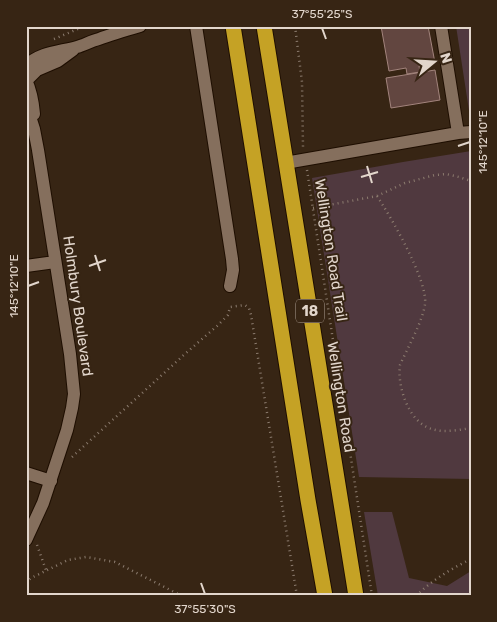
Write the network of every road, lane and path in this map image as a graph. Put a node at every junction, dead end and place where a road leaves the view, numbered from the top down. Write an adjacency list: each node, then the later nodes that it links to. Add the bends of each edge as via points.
1 (140, 26): 7 (street)
2 (196, 26): 20 (street, via 232,259)
3 (233, 26): 32 (highway, 18)
4 (264, 26): 14 (highway, Wellington Road / 18)
5 (296, 26): 13 (path, Wellington Road Trail)
6 (441, 26): 12 (street)
7 (77, 47): 8 (street, via 42,56); 9 (street)
8 (26, 66)
9 (26, 80): 11 (street, Holmbury Boulevard, via 33,103)
10 (26, 104): 11 (street, Holmbury Boulevard)
11 (34, 129): 18 (street, Holmbury Boulevard)
12 (464, 132): 13 (street)
13 (305, 160): 14 (street); 17 (path, Wellington Road Trail)
14 (286, 163): 33 (highway, Wellington Road / 18)
15 (471, 181): 16 (path, via 446,174 435,175)
16 (377, 196): 17 (path); 21 (path, via 413,261 425,294 421,318 400,365 403,396 418,420 432,430)
17 (313, 208): 34 (path, Wellington Road Trail)
18 (55, 262): 19 (street); 24 (street, Holmbury Boulevard, via 74,394 69,424)
19 (26, 266)
20 (230, 286)
21 (471, 428)
22 (69, 460): 31 (path, via 217,326 230,307 245,305 251,315)
23 (26, 473): 24 (street)
24 (50, 481): 26 (street, Holmbury Boulevard)
25 (40, 537): 28 (path, via 37,546)
26 (26, 540)
27 (471, 559): 35 (path, via 443,574)
28 (46, 570): 29 (path); 30 (path, via 68,560 86,557 115,562)
29 (26, 583)
30 (182, 596)
31 (297, 596)
32 (325, 596)
33 (356, 596)
34 (372, 596)
35 (416, 596)

